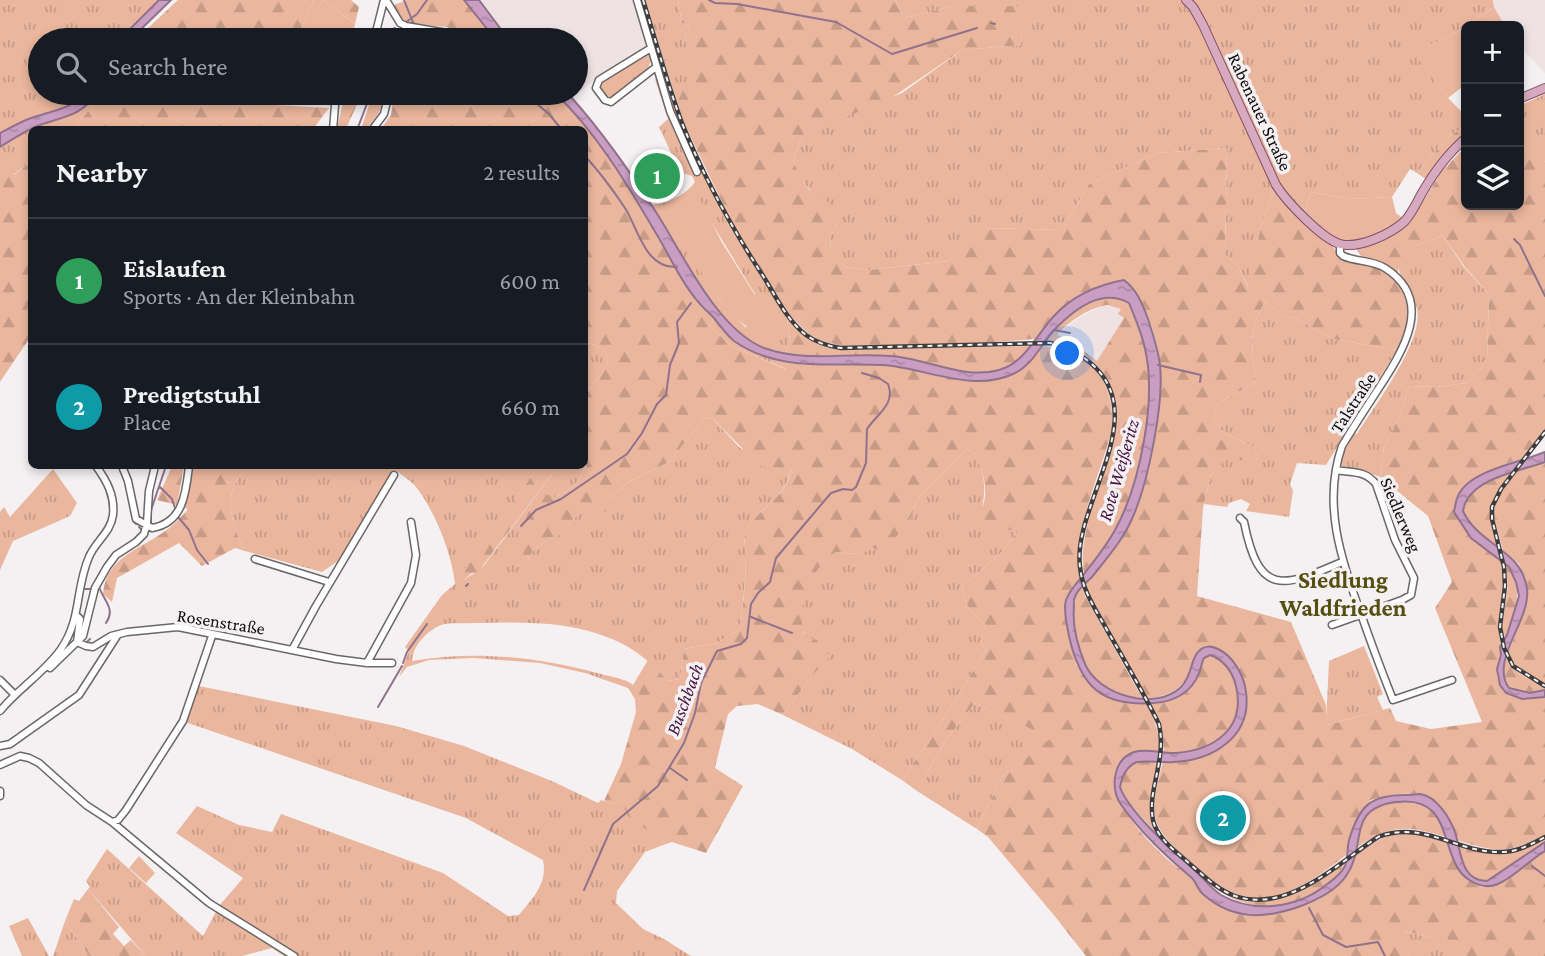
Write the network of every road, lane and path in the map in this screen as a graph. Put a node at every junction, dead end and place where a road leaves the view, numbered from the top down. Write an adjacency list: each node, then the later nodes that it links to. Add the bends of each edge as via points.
1 (385, 0): 4 (street); 5 (street, via 400,23)
2 (636, 0): 6 (street)
3 (1186, 0): 16 (main road, Rabenauer Straße, via 1203,25 1276,185)
4 (377, 28)
5 (414, 28)
6 (651, 48): 7 (street); 7 (street, via 599,80 596,88 611,102)
7 (656, 66): 15 (street)
8 (1545, 88): 9 (main road)
9 (1524, 97)
10 (335, 105): 12 (street)
11 (386, 105): 13 (street)
12 (333, 126)
13 (375, 126)
14 (1461, 143): 16 (main road, via 1444,159 1410,214 1394,228 1367,242)
15 (697, 172)
16 (1340, 244): 21 (street, Talstraße, via 1343,256 1376,264 1398,279 1406,289 1412,320 1401,354 1342,446)
17 (98, 469): 30 (street, via 112,493 113,517 84,568)
18 (123, 469): 25 (street, via 134,516)
19 (154, 469): 25 (street, via 147,500)
20 (188, 469): 25 (street, via 181,509 169,521)
21 (1336, 470): 27 (street, Talstraße, via 1334,528); 29 (street, Siedlerweg, via 1371,477 1414,578 1411,595)
22 (394, 475): 28 (street)
23 (1240, 518): 27 (street, via 1253,559 1275,580 1295,581)
24 (411, 522): 36 (street, via 416,555 411,583)
25 (149, 527): 34 (street, via 107,566)
26 (255, 559): 28 (street)
27 (1342, 562): 29 (street, Talstraße)
28 (329, 582): 35 (street)
29 (1361, 615): 31 (street, Siedlerweg); 40 (street, Talstraße, via 1393,700)
30 (76, 616): 34 (street, via 80,619); 41 (street, via 53,660)
31 (1332, 625)
32 (118, 634): 33 (street, Rosenstraße, via 178,627); 34 (street, Rosenstraße, via 93,646); 43 (street, via 79,695 10,744)
33 (212, 636): 35 (street, Rosenstraße); 45 (street, via 183,720 126,810)
34 (77, 642): 38 (street)
35 (292, 650): 36 (street, Rosenstraße)
36 (367, 663): 37 (street, Rosenstraße)
37 (392, 663)
38 (49, 670)
39 (0, 680): 41 (street)
40 (1452, 680)
41 (14, 694): 42 (street)
42 (0, 710)
43 (0, 746)
44 (0, 765): 45 (street, via 20,757 39,763 86,806)
45 (112, 822): 46 (street, via 209,903)
46 (294, 956)

